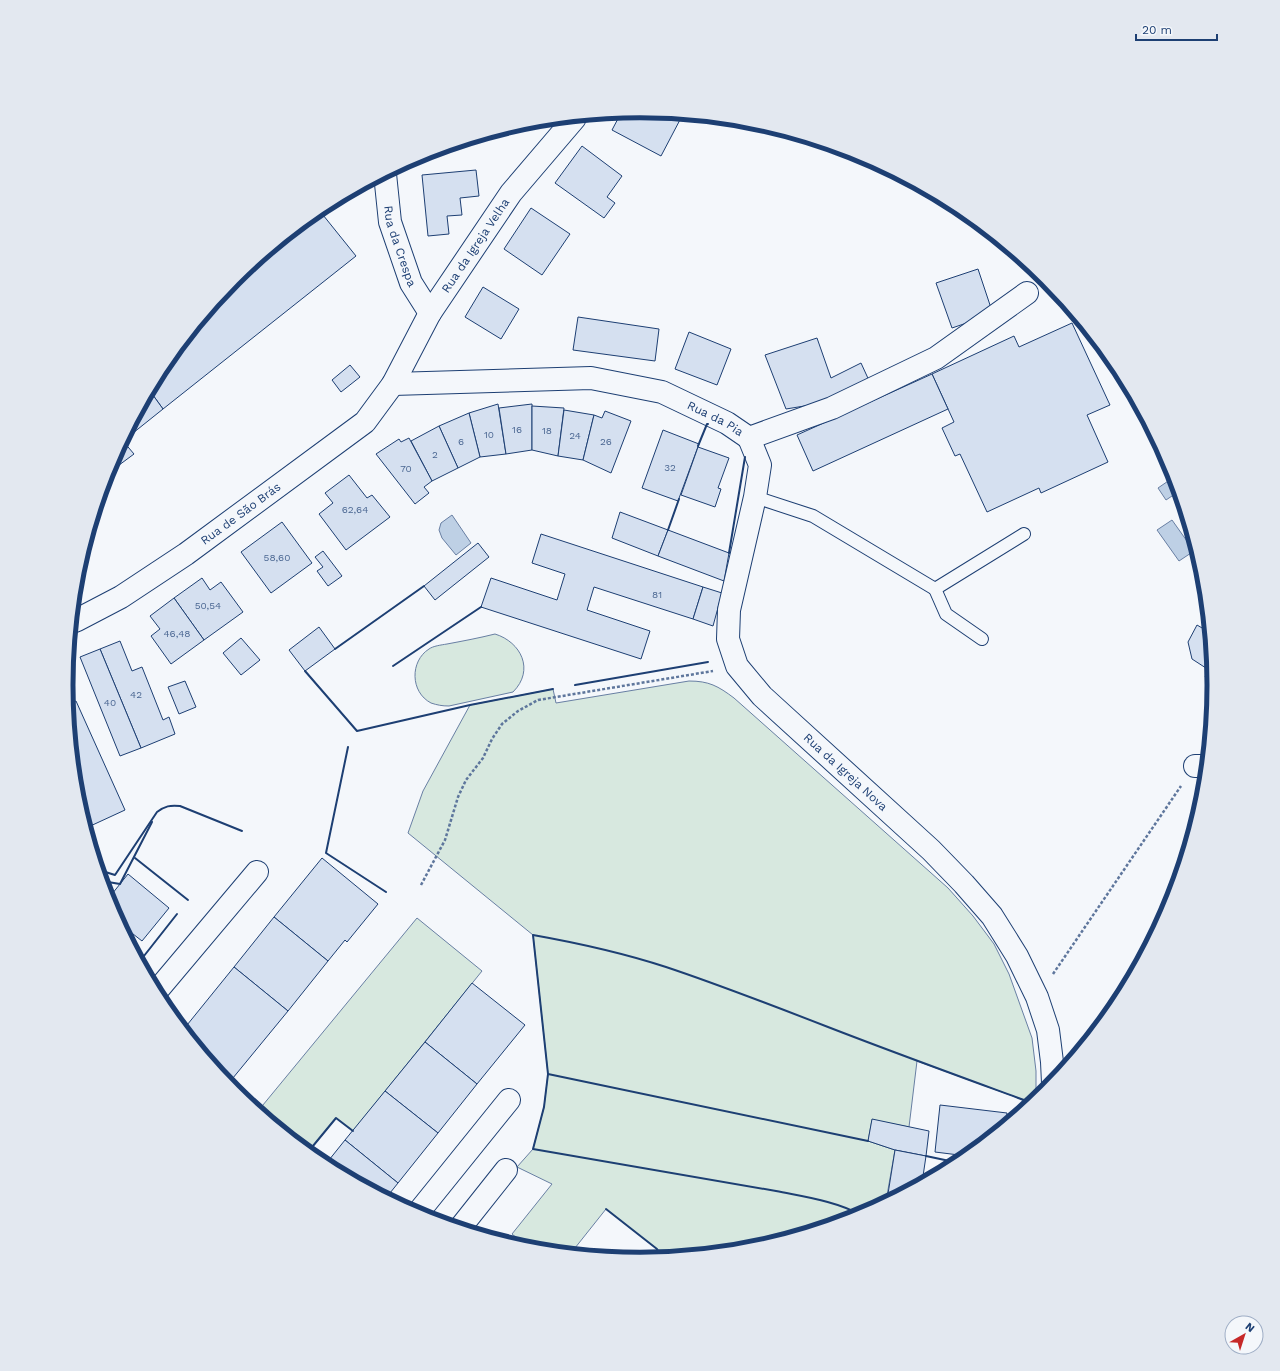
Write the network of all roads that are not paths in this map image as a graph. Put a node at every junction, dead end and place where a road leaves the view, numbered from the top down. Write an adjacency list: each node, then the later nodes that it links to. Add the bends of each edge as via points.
1 (571, 123): 4 (street, Rua da Igreja Velha, via 511,193)
2 (386, 179): 4 (street, Rua da Crespa, via 390,222 411,283)
3 (1027, 293): 6 (street, Rua da Pia, via 936,358 832,408)
4 (430, 313): 5 (street, Rua da Igreja Velha)
5 (393, 384): 6 (street, Rua da Pia, via 591,378 662,392 727,423); 10 (street, Rua de São Brás, via 365,422 186,554 122,597)
6 (749, 438): 7 (street, Rua da Igreja Nova, via 760,465)
7 (755, 497): 9 (lane, via 813,516); 14 (street, Rua da Igreja Nova, via 729,610 728,639 737,666 762,696 930,850 992,916 1017,956 1037,997 1048,1030)
8 (1024, 534): 9 (lane)
9 (935, 589): 11 (lane, via 946,614)
10 (77, 620)
11 (982, 639)
12 (257, 872): 13 (street)
13 (160, 987)
14 (1052, 1074)
15 (509, 1100): 17 (street)
16 (506, 1170): 18 (street)
17 (422, 1208)
18 (463, 1224)

